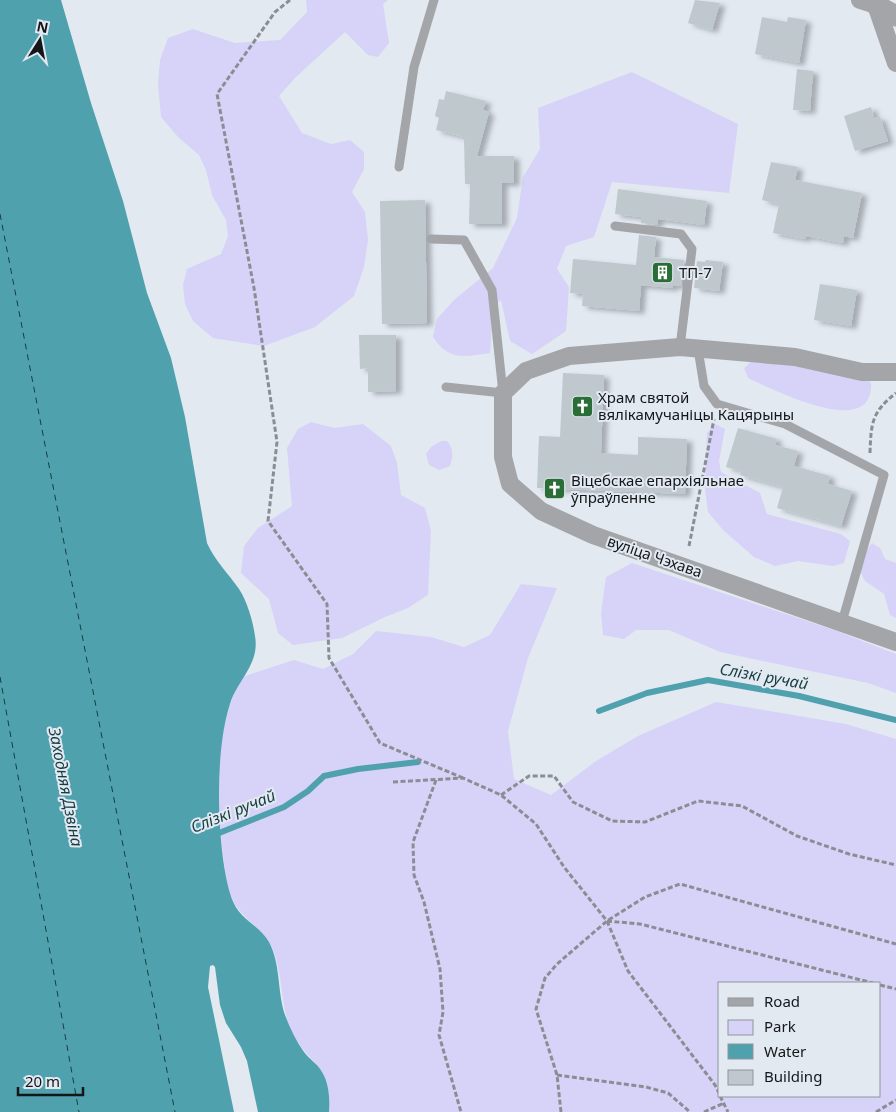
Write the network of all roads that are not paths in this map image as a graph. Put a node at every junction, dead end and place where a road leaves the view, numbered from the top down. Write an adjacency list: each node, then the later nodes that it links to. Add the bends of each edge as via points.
1 (434, 0): 5 (lane, via 414,66)
2 (870, 2): 3 (street); 4 (street)
3 (896, 16)
4 (896, 62)
5 (400, 167)
6 (614, 226): 8 (lane, via 681,234 692,249)
7 (431, 239): 12 (lane, via 464,240 492,290)
8 (680, 347): 9 (street); 12 (street, via 569,356 526,371)
9 (698, 349): 10 (street, via 795,357 862,372); 13 (lane, via 704,386 717,404 785,424 884,475)
10 (896, 372)
11 (446, 388): 12 (lane)
12 (503, 393): 13 (street, вуліца Чэхава, via 503,457 510,484 540,511 593,535)
13 (842, 622): 14 (street, вуліца Чэхава)
14 (896, 642)

